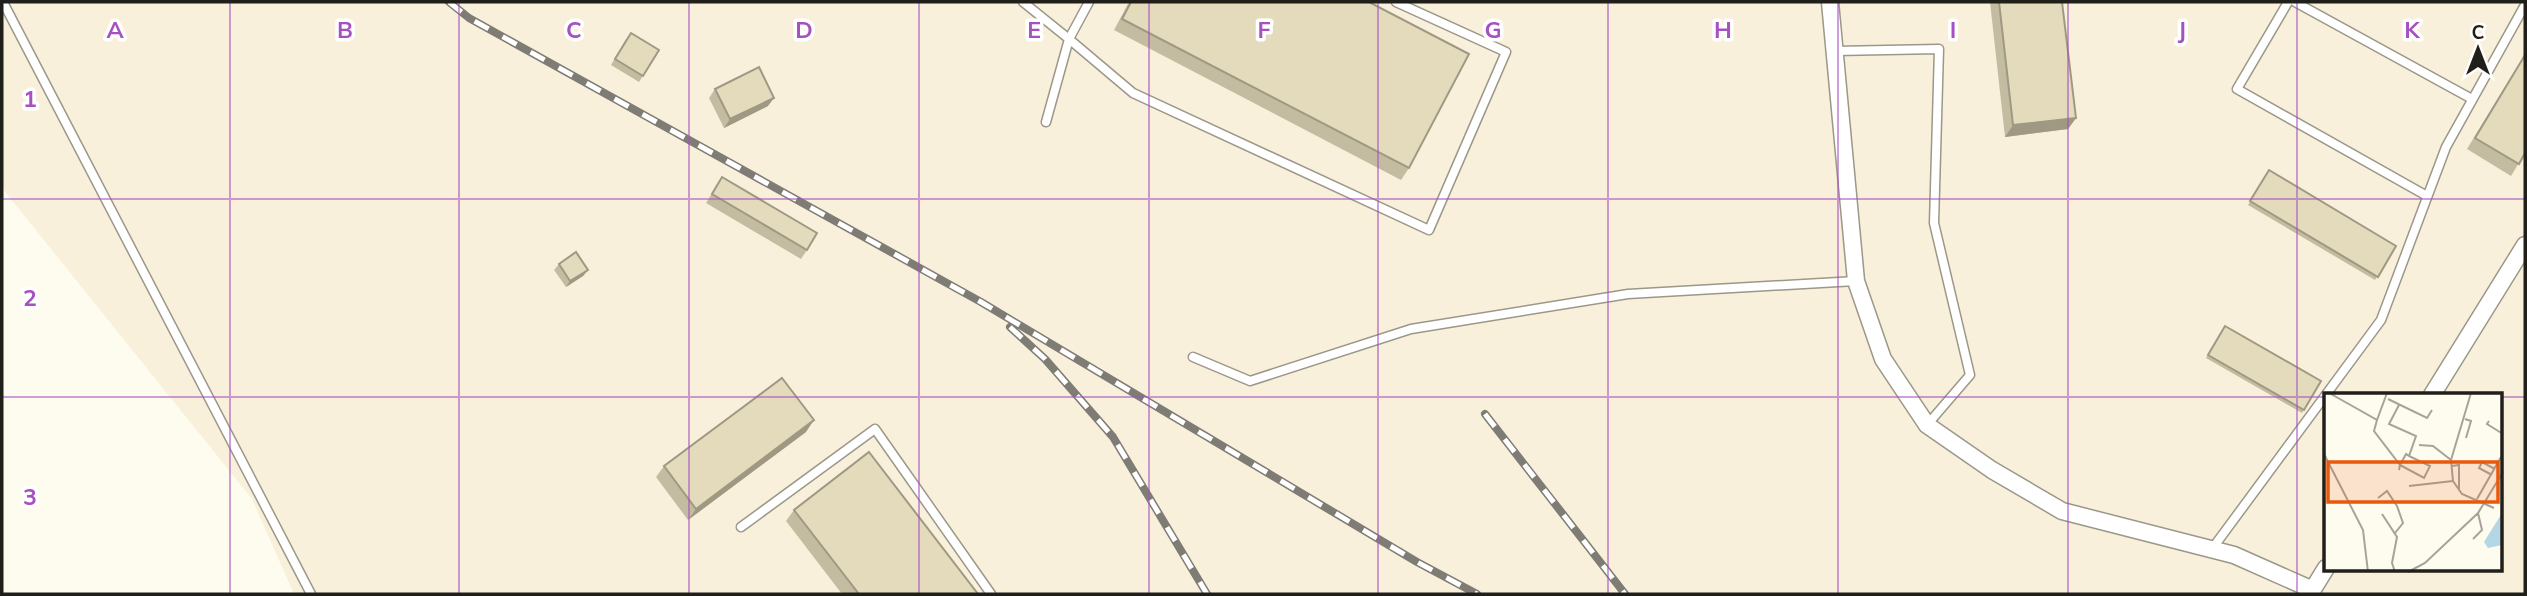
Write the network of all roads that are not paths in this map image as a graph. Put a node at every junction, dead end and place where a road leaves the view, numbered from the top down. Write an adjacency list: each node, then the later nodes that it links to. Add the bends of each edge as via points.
1 (3, 2): 25 (lane)
2 (1023, 2): 9 (lane)
3 (1089, 2): 9 (lane)
4 (1396, 2): 9 (lane, via 1506,52 1429,230 1133,93)
5 (1830, 2): 10 (street)
6 (2288, 2): 13 (lane, via 2236,89)
7 (2295, 2): 11 (lane)
8 (2525, 5): 11 (lane)
9 (1069, 39): 12 (lane)
10 (1835, 51): 15 (street); 20 (lane, via 1939,48 1934,223 1970,375)
11 (2473, 99): 13 (lane, via 2446,147)
12 (1046, 122)
13 (2427, 196): 17 (lane, via 2381,320)
14 (2525, 245): 18 (street)
15 (1856, 281): 16 (lane, via 1628,294 1411,329 1250,381); 20 (street, via 1883,359)
16 (1193, 357)
17 (2327, 393)
18 (2433, 393)
19 (2324, 398): 22 (lane)
20 (1927, 425): 22 (street, via 2062,511)
21 (741, 527): 26 (lane, via 875,429)
22 (2212, 550): 24 (street, via 2234,555)
23 (2324, 572): 24 (street)
24 (2314, 593)
25 (311, 594)
26 (991, 594)

